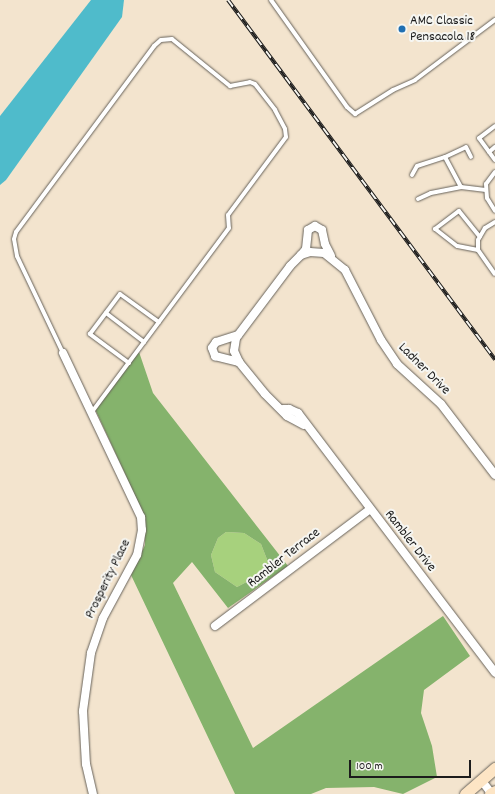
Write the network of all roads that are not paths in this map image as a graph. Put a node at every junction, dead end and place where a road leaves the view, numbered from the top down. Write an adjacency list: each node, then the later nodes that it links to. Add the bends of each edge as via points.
1 (271, 0): 2 (lane, via 347,107 355,114 393,90 415,80)
2 (495, 20)
3 (495, 126): 5 (lane, via 479,138)
4 (495, 147): 5 (lane)
5 (489, 152): 8 (lane)
6 (445, 157): 7 (lane, via 466,147); 10 (lane, via 417,166); 11 (lane)
7 (471, 157)
8 (495, 160)
9 (495, 172): 12 (lane, via 486,184)
10 (412, 175)
11 (461, 187): 12 (lane); 13 (lane, via 430,193)
12 (486, 190): 14 (lane, via 487,198)
13 (418, 199)
14 (495, 211)
15 (495, 222): 16 (lane, via 486,228)
16 (480, 237): 17 (lane); 17 (lane, via 458,211 435,230 457,246)
17 (478, 250): 20 (lane)
18 (301, 255): 19 (street, via 316,251); 19 (street, Ladner Drive, via 306,249 308,230 316,226 322,230); 23 (street, Ladner Drive)
19 (331, 256): 29 (street, Ladner Drive, via 345,270 381,340 397,364 441,404)
20 (495, 274)
21 (106, 313): 22 (lane, via 120,294); 24 (lane); 27 (lane, via 90,334)
22 (159, 322): 24 (lane); 25 (lane, via 229,228 228,215 286,137 285,129 274,110 255,84 250,82 230,86 176,40 166,38 154,46 16,232 14,239 17,256)
23 (238, 335): 26 (street, Rambler Drive, via 234,351); 26 (street, via 216,342 212,348 218,358 229,358)
24 (144, 342): 27 (lane)
25 (63, 353): 28 (street, Prosperity Place)
26 (239, 362): 30 (street, Rambler Drive, via 287,416 304,425)
27 (129, 363): 28 (lane)
28 (92, 412): 36 (street, Prosperity Place, via 141,517 142,530 137,555 95,638 83,711 86,764)
29 (495, 475)
30 (369, 510): 31 (street, Rambler Terrace); 32 (street, Rambler Drive)
31 (215, 626)
32 (495, 673)
33 (495, 768): 34 (street)
34 (482, 781): 35 (street); 37 (street)
35 (492, 792)
36 (93, 794)
37 (465, 794)

